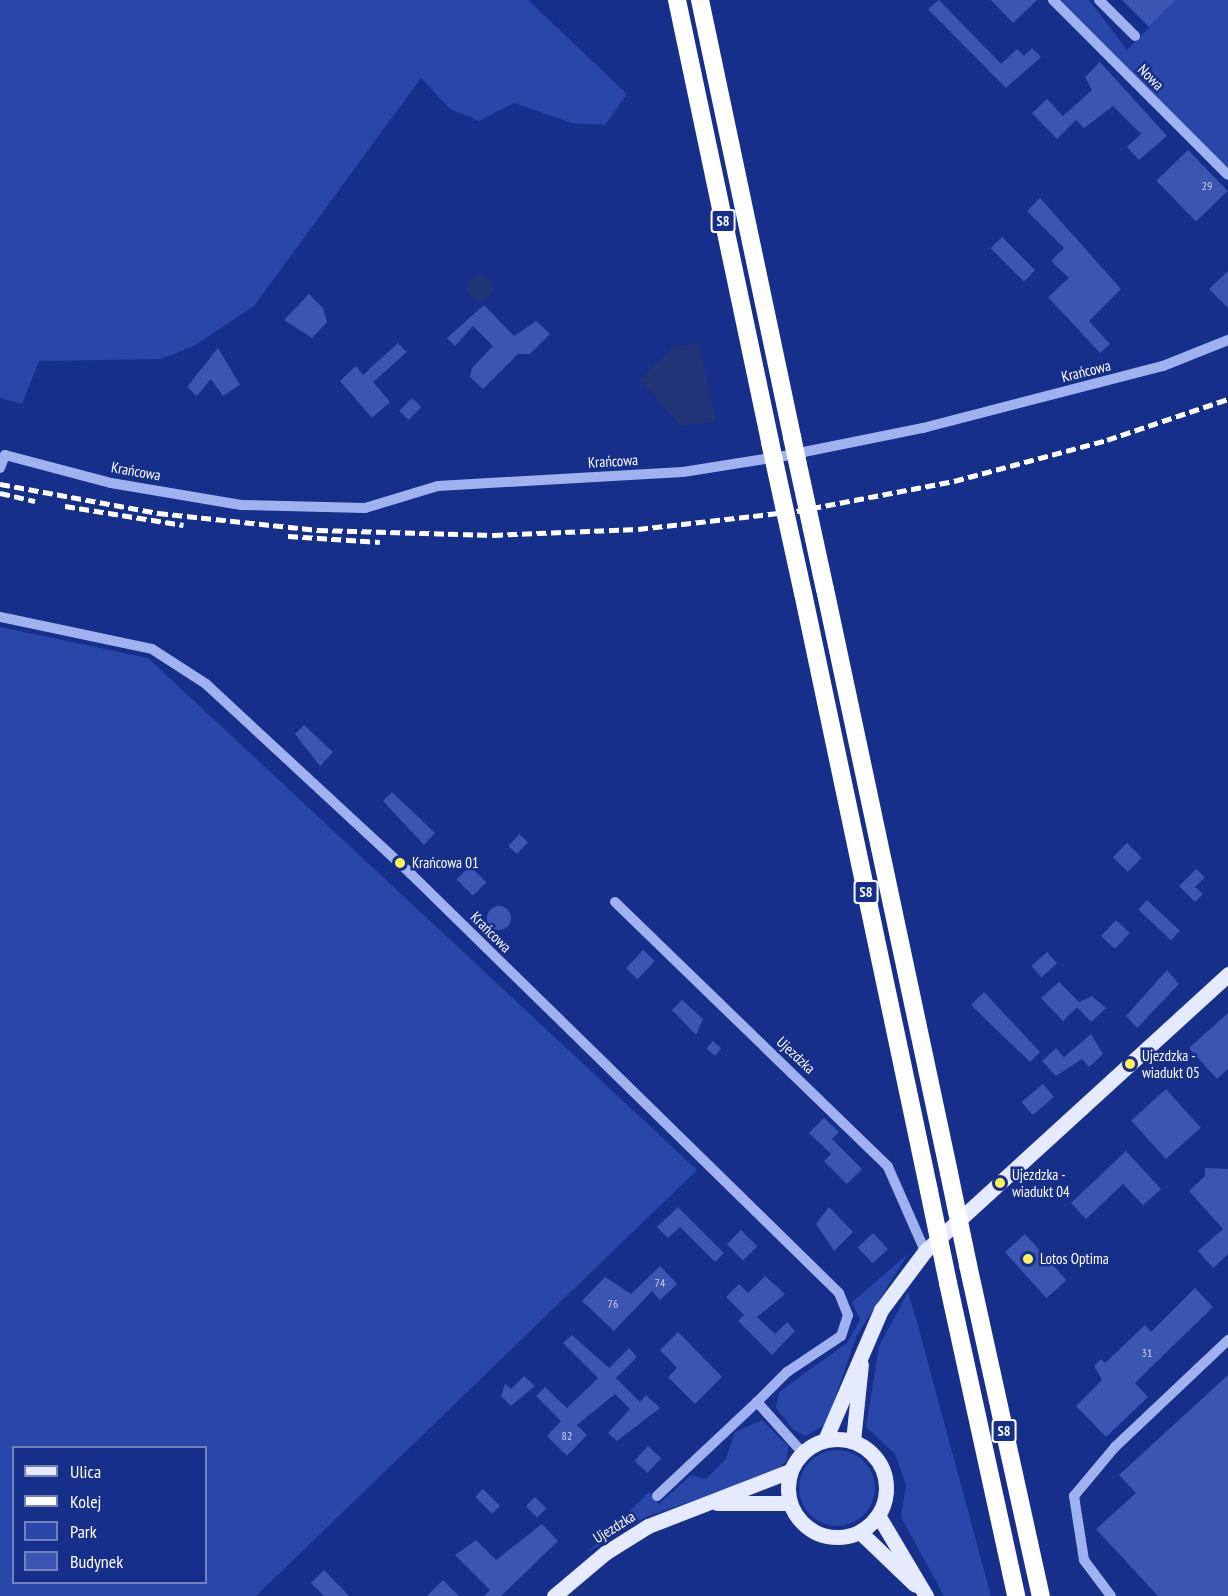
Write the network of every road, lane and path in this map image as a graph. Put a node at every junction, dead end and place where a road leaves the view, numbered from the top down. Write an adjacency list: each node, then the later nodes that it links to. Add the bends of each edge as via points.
1 (677, 0): 26 (highway, S8, bridge)
2 (700, 0): 27 (highway, S8, bridge)
3 (1053, 0): 6 (street, Nowa)
4 (1099, 0): 5 (street)
5 (1135, 36)
6 (1228, 175)
7 (1228, 340): 8 (street, Krańcowa, via 1152,369 922,428 784,456 683,472 438,486 365,508 241,505 111,483 5,455)
8 (0, 468)
9 (0, 617): 15 (street, Krańcowa, via 152,649 206,684 420,882 839,1293 848,1315 842,1336 787,1372)
10 (615, 902): 12 (street, Ujezdzka, via 888,1167)
11 (1228, 974): 12 (main road)
12 (925, 1251): 13 (main road)
13 (867, 1339): 16 (main road); 17 (main road)
14 (1228, 1340): 28 (street, via 1115,1447 1074,1496 1084,1560)
15 (757, 1402): 18 (street); 20 (street)
16 (825, 1440): 17 (main road); 18 (main road)
17 (853, 1441): 23 (main road, via 872,1453 884,1472 886,1495)
18 (802, 1452): 19 (main road)
19 (790, 1471): 21 (main road); 22 (main road, Ujezdzka)
20 (657, 1496)
21 (789, 1503): 22 (main road, Ujezdzka); 24 (main road, via 800,1521 818,1534)
22 (702, 1504): 25 (main road, Ujezdzka, via 626,1539)
23 (878, 1515): 24 (main road); 24 (main road, via 926,1596)
24 (860, 1532)
25 (554, 1596)
26 (1016, 1596)
27 (1041, 1596)
28 (1111, 1596)

